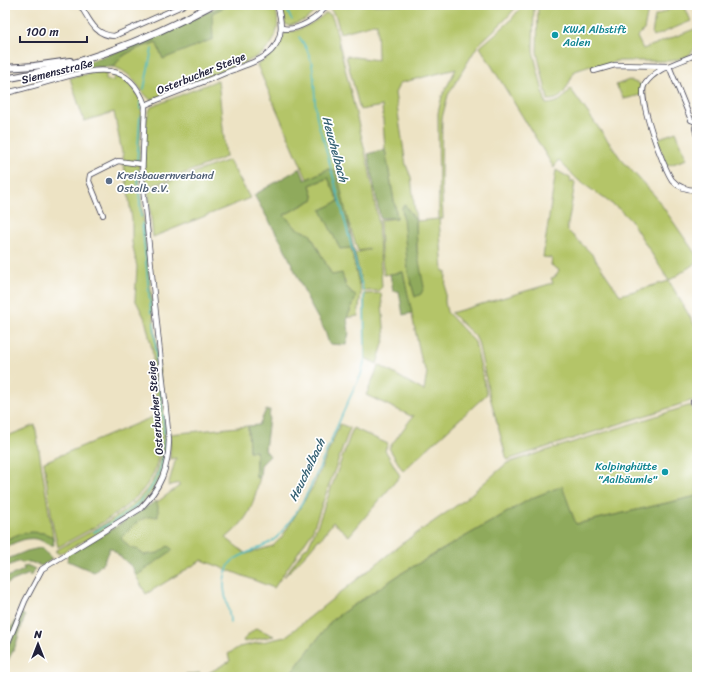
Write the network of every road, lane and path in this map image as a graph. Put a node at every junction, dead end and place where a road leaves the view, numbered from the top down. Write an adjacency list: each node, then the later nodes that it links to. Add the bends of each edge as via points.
1 (80, 5): 2 (street, via 96,29 105,35 114,36)
2 (184, 5)
3 (212, 5): 7 (highway)
4 (277, 5): 6 (street)
5 (326, 5): 6 (street, via 320,14 300,26)
6 (282, 28): 14 (street, Osterbucher Steige, via 271,51 259,59)
7 (100, 54): 10 (highway, via 46,65); 12 (highway, via 54,69)
8 (697, 54): 9 (street)
9 (669, 66): 11 (street, via 615,65); 15 (street, via 691,120); 18 (street, via 659,70 644,85 644,110 673,181 682,187)
10 (5, 68)
11 (594, 71)
12 (5, 79)
13 (5, 93): 14 (street, Siemensstraße, via 84,72 106,70 129,79)
14 (145, 105): 17 (street, Osterbucher Steige)
15 (697, 122): 16 (street)
16 (697, 136)
17 (141, 164): 19 (street, via 118,161 90,175 89,181); 20 (street, Osterbucher Steige, via 168,440 166,468 157,489 140,509 42,569 25,601)
18 (697, 190)
19 (103, 215)
20 (5, 650)

